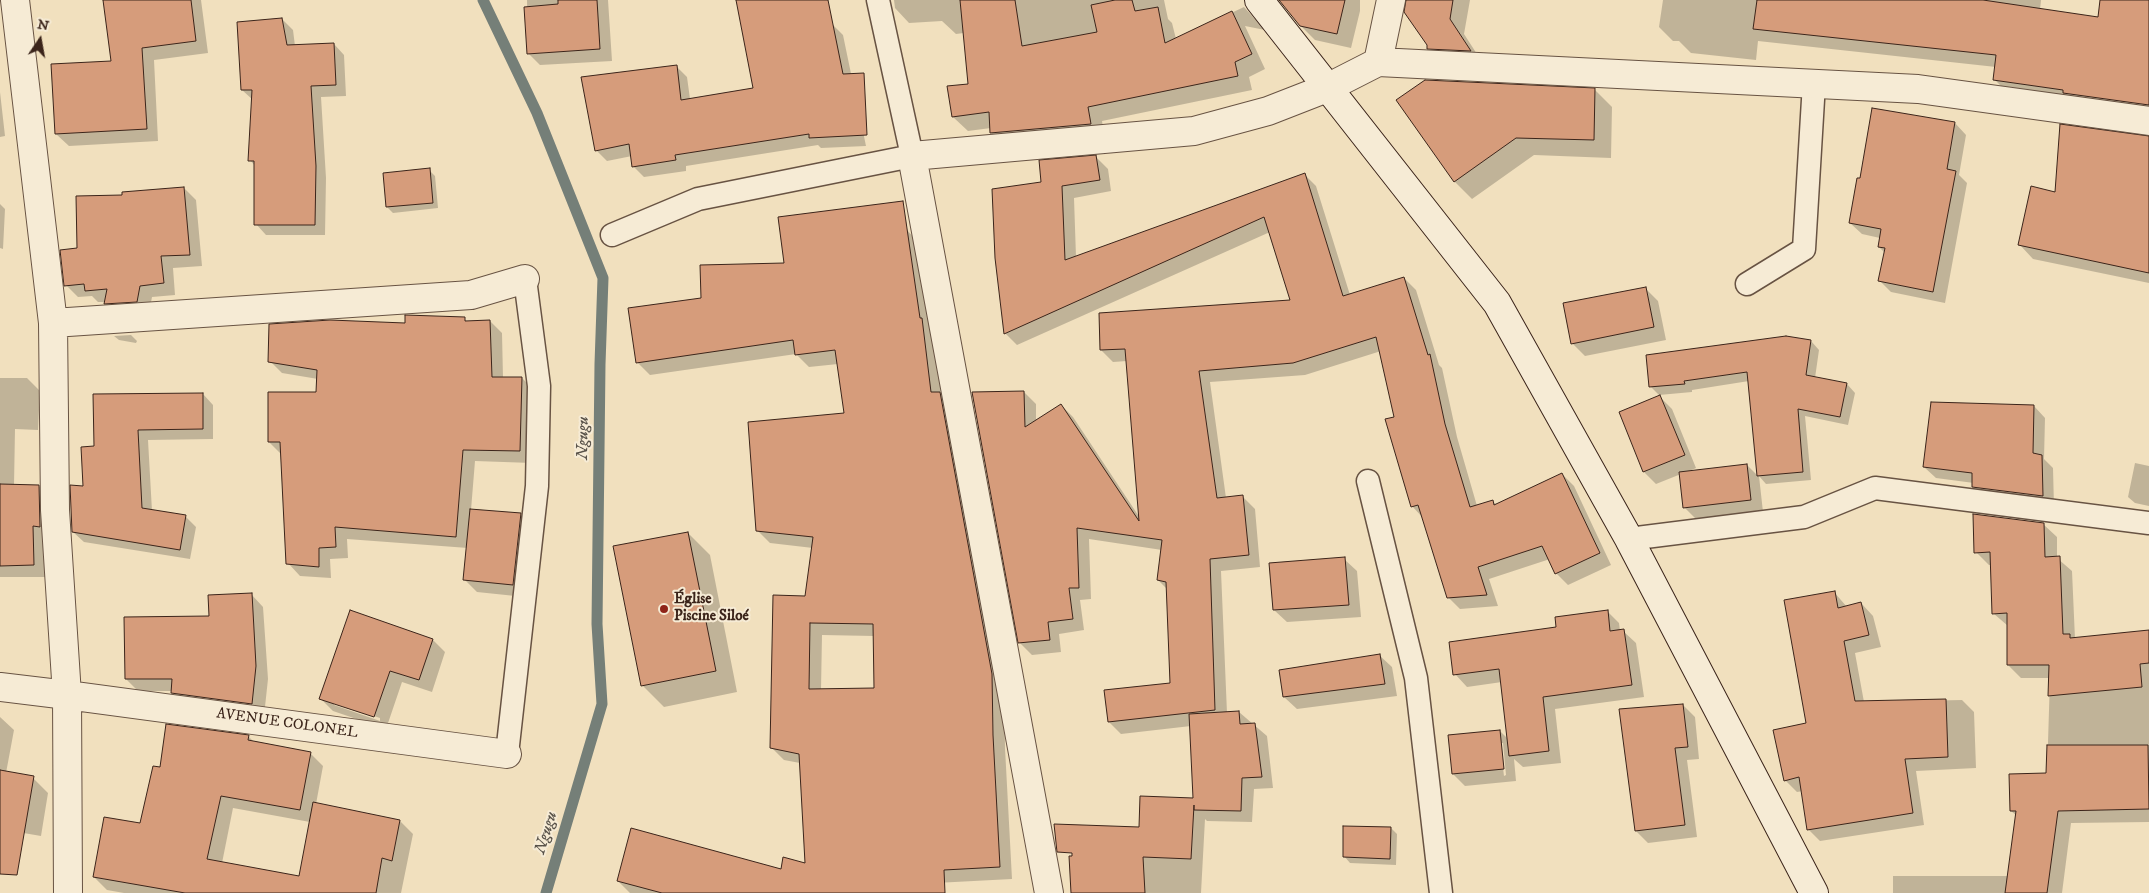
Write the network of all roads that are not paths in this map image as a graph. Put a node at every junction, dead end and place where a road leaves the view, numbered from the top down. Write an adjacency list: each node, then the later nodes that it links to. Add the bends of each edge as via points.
1 (14, 0): 13 (street)
2 (878, 0): 9 (lane)
3 (1259, 0): 7 (street)
4 (1391, 0): 5 (street)
5 (1378, 62): 6 (street); 7 (street)
6 (1814, 83): 8 (street, via 1918,89); 12 (lane, via 1804,250)
7 (1327, 88): 9 (street, via 1268,111 1194,130); 16 (street, via 1497,303)
8 (2149, 121)
9 (912, 156): 10 (lane, via 698,199); 21 (street)
10 (612, 235)
11 (525, 279): 13 (street, via 471,295); 19 (lane, via 539,386 537,486)
12 (1747, 284)
13 (53, 324): 18 (street, via 55,510)
14 (1368, 481): 22 (lane, via 1416,678)
15 (2149, 523): 16 (lane, via 1876,488 1804,518)
16 (1629, 539): 23 (street)
17 (0, 687): 18 (street, AVENUE COLONEL)
18 (68, 694): 19 (street, AVENUE COLONEL); 20 (street)
19 (507, 754)
20 (68, 893)
21 (1049, 893)
22 (1441, 893)
23 (1814, 893)

